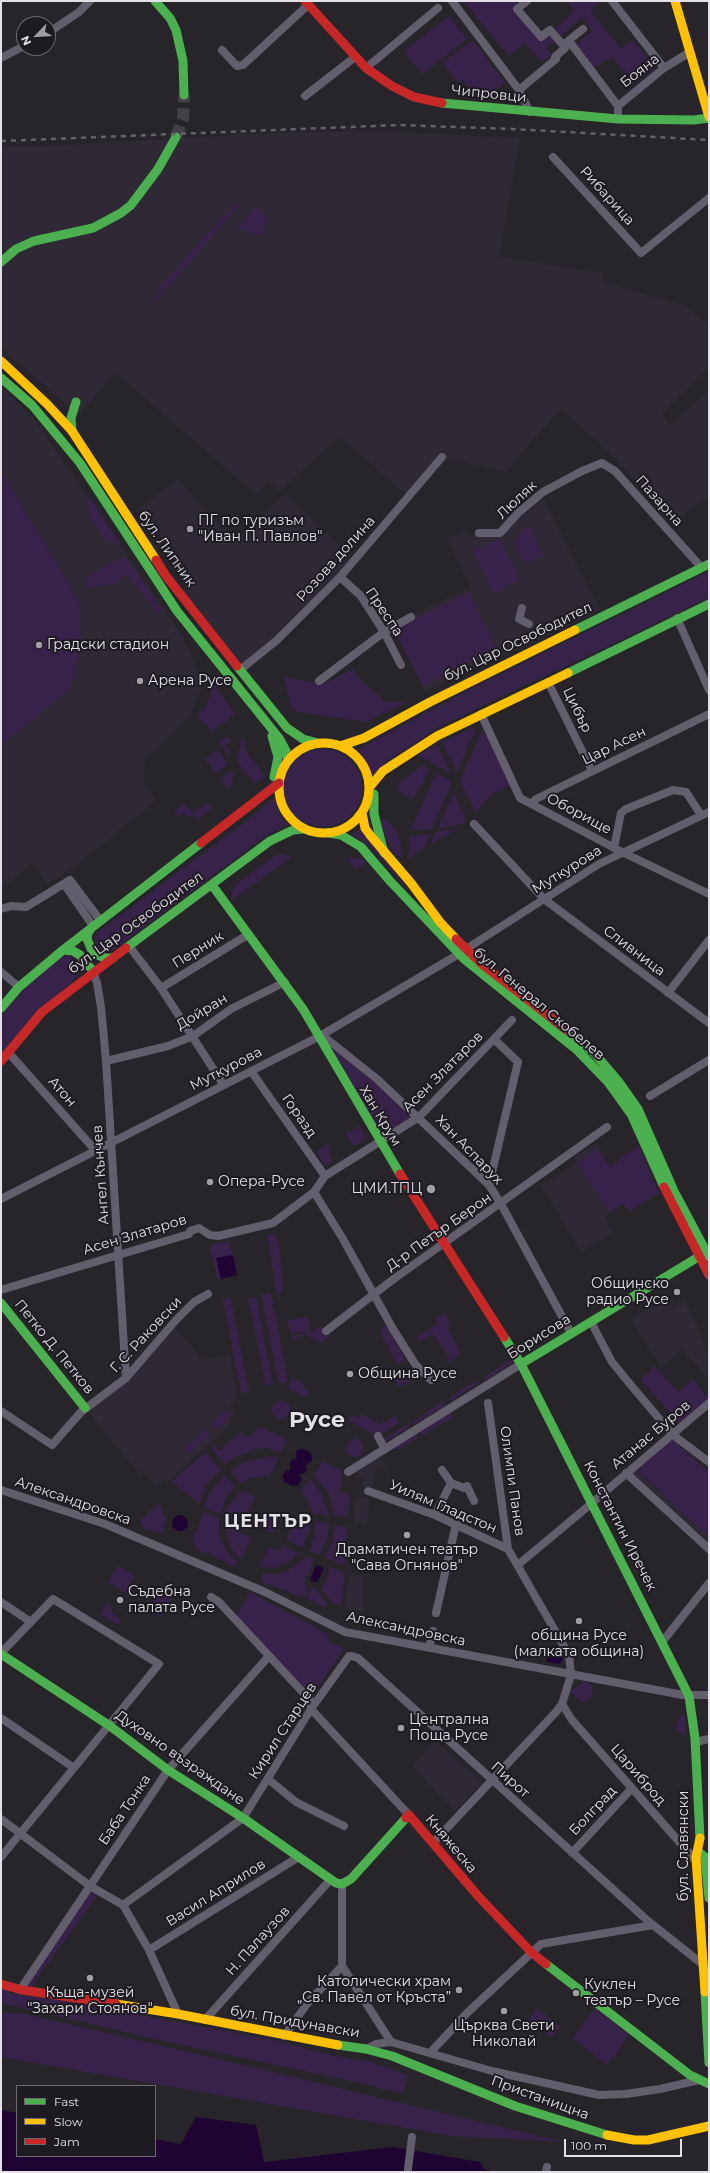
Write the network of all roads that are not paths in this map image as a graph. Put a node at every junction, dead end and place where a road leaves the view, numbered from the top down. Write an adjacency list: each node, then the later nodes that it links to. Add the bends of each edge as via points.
1 (90, 1): 9 (street)
2 (155, 1): 20 (main road, via 170,18 176,30 183,61)
3 (452, 1): 19 (street)
4 (527, 1): 11 (street, via 517,9 541,37 550,30)
5 (612, 1): 18 (street)
6 (675, 1): 14 (main road)
7 (306, 3): 13 (street, via 243,65 237,66); 15 (main road, Чипровци)
8 (438, 8): 17 (street)
9 (56, 28)
10 (583, 29): 11 (street)
11 (566, 43): 19 (street, via 556,59); 22 (street)
12 (16, 50): 16 (street)
13 (222, 50)
14 (690, 52): 18 (street, Бояна); 24 (main road)
15 (354, 57): 17 (main road, Чипровци); 21 (street)
16 (1, 58)
17 (366, 68): 23 (main road, Чипровци, via 392,86 434,102)
18 (664, 68): 22 (street, Бояна)
19 (519, 90): 23 (street)
20 (184, 95)
21 (305, 96)
22 (618, 106): 25 (street, Бояна)
23 (530, 112): 25 (main road, Чипровци)
24 (709, 118): 25 (main road, Чипровци)
25 (618, 119)
26 (176, 137): 29 (main road, via 158,169 131,205 121,213 93,228 34,241 16,249)
27 (553, 157): 28 (street, Рибарица, via 641,253)
28 (709, 198)
29 (1, 262)
30 (1, 361): 32 (main road, бул. Липник)
31 (1, 378): 52 (main road, бул. Липник, via 32,405 80,463 177,611)
32 (47, 404): 33 (main road, бул. Липник); 33 (main road, via 76,402 71,418)
33 (72, 431): 46 (main road, бул. Липник, via 166,576)
34 (442, 457): 38 (street, Розова долина)
35 (592, 466): 36 (street, Люляк, via 542,492 500,533); 37 (street, Пазарна, via 602,463 615,471)
36 (478, 533)
37 (705, 565): 54 (main road, бул. Цар Освободител, via 430,702 364,738)
38 (340, 578): 44 (street, Преспа, via 361,596); 46 (street, Розова долина, via 276,641)
39 (709, 604): 42 (main road, бул. Цар Освободител)
40 (522, 608): 43 (street, via 519,619)
41 (411, 617): 44 (street)
42 (677, 618): 48 (main road, бул. Цар Освободител); 49 (street)
43 (530, 624)
44 (384, 632): 45 (street, Преспа); 47 (street)
45 (401, 665)
46 (240, 670): 53 (main road, бул. Липник, via 287,728 302,739)
47 (319, 681)
48 (548, 682): 50 (main road, бул. Цар Освободител); 57 (street, Цибър)
49 (709, 690)
50 (481, 714): 56 (main road, бул. Цар Освободител, via 437,736); 61 (street, Оборище, via 520,798)
51 (709, 714): 57 (street, Цар Асен)
52 (267, 725): 55 (main road, бул. Липник, via 283,744); 60 (main road, via 278,757)
53 (318, 743): 54 (main road, бул. Цар Освободител); 55 (main road, бул. Цар Освободител, via 296,752)
54 (340, 746): 59 (main road, бул. Цар Освободител, via 361,762 367,774)
55 (288, 761): 58 (main road, бул. Цар Освободител)
56 (392, 765): 59 (main road, бул. Цар Освободител, via 377,776); 69 (main road, via 378,781 373,805)
57 (592, 771): 61 (street, Цар Асен, via 536,799)
58 (279, 783): 60 (main road, бул. Цар Освободител); 65 (main road, via 282,804 287,814)
59 (369, 788): 62 (main road, бул. Цар Освободител, via 368,799)
60 (269, 792): 74 (main road, бул. Цар Освободител)
61 (531, 804): 67 (street, Оборище)
62 (362, 813): 66 (main road, бул. Цар Освободител, via 350,826); 69 (main road, бул. Генерал Скобелев, via 365,828)
63 (705, 813): 67 (street, via 686,792 673,790 621,813); 68 (street, Муткурова)
64 (474, 824): 72 (street, Сливница)
65 (303, 829): 66 (main road, бул. Цар Освободител); 70 (main road, бул. Цар Освободител, via 293,830 270,841)
66 (329, 834): 79 (main road, бул. Генерал Скобелев, via 341,835 361,847 390,881)
67 (614, 848): 68 (street, Оборище)
68 (622, 852): 71 (street, Оборище); 72 (street, Муткурова)
69 (384, 853): 79 (main road, бул. Генерал Скобелев, via 411,883)
70 (212, 885): 75 (main road, Хан Крум); 77 (main road, бул. Цар Освободител)
71 (709, 894)
72 (544, 899): 79 (street, Муткурова); 86 (street, Сливница)
73 (1, 909): 74 (street, via 11,906 26,907 67,882)
74 (96, 923): 78 (main road, бул. Цар Освободител); 80 (main road, via 88,933 87,939 93,953)
75 (249, 934): 83 (main road, Хан Крум); 85 (street, Перник)
76 (709, 940): 86 (street)
77 (129, 946): 80 (main road, бул. Цар Освободител); 85 (street)
78 (63, 950): 81 (main road, via 80,955); 84 (main road, бул. Цар Освободител)
79 (462, 952): 91 (street, Муткурова); 112 (main road, бул. Генерал Скобелев, via 577,1050 608,1082 631,1114 666,1195)
80 (113, 958): 81 (main road, бул. Цар Освободител)
81 (93, 971): 93 (main road, бул. Цар Освободител, via 42,1012); 96 (street, Ангел Кънчев, via 101,1007)
82 (1, 972): 84 (street)
83 (285, 982): 90 (street, Дойран, via 231,1009); 91 (main road, Хан Крум)
84 (19, 987): 87 (main road, бул. Цар Освободител)
85 (161, 988): 90 (street)
86 (668, 993): 89 (street, Сливница)
87 (1, 1008)
88 (512, 1020): 92 (street, Асен Златаров)
89 (709, 1023)
90 (193, 1036): 96 (street, Дойран, via 168,1046); 98 (street)
91 (321, 1037): 97 (street, Муткурова); 100 (street, Хан Аспарух, via 333,1043); 103 (main road, Хан Крум)
92 (494, 1039): 100 (street, Асен Златаров); 106 (street, via 518,1062)
93 (8, 1052): 95 (main road, бул. Цар Освободител); 104 (street, Атон)
94 (709, 1060): 99 (street)
95 (1, 1061)
96 (106, 1061): 102 (street, Ангел Кънчев)
97 (251, 1071): 98 (street, Муткурова); 105 (street, Горазд)
98 (224, 1084): 102 (street, Муткурова)
99 (650, 1096)
100 (419, 1117): 103 (street, Асен Златаров); 106 (street, Хан Аспарух)
101 (607, 1127): 109 (street, Д-р Петър Берон)
102 (111, 1142): 104 (street, Муткурова); 111 (street, Ангел Кънчев)
103 (380, 1144): 105 (street, Асен Златаров); 110 (main road, Хан Крум)
104 (95, 1150): 108 (street, Муткурова)
105 (325, 1176): 107 (street, Асен Златаров)
106 (489, 1186): 109 (street, Хан Аспарух)
107 (314, 1192): 111 (street, Асен Златаров, via 273,1223 218,1236 210,1235 199,1228 190,1231 189,1234); 116 (street)
108 (1, 1199)
109 (501, 1204): 110 (street, Д-р Петър Берон); 120 (street, Хан Аспарух)
110 (444, 1244): 116 (street, Д-р Петър Берон); 121 (main road, Хан Крум)
111 (119, 1253): 114 (street, Асен Златаров); 122 (street, Ангел Кънчев)
112 (706, 1254): 113 (main road, бул. Генерал Скобелев); 118 (main road, Борисова)
113 (709, 1275)
114 (1, 1290)
115 (208, 1294): 122 (street, Г. С. Раковски, via 185,1311)
116 (374, 1294): 119 (street, Д-р Петър Берон); 123 (street, via 416,1364)
117 (1, 1303): 126 (main road, Петко Д. Петков)
118 (591, 1322): 120 (main road, Борисова); 128 (street, via 612,1362)
119 (326, 1331)
120 (571, 1334): 121 (main road, Борисова)
121 (521, 1364): 130 (street, Борисова); 139 (main road, Константин Иречек)
122 (126, 1378): 126 (street, Г. С. Раковски)
123 (430, 1380)
124 (488, 1403): 142 (street, Олимпи Панов)
125 (709, 1404): 128 (street, Атанас Буров)
126 (85, 1408): 127 (street, Г. С. Раковски, via 52,1445)
127 (1, 1411)
128 (673, 1434): 131 (street); 134 (street, Атанас Буров)
129 (378, 1436): 130 (street)
130 (384, 1448): 133 (street, Борисова)
131 (709, 1462)
132 (442, 1470): 135 (street)
133 (348, 1472)
134 (626, 1473): 139 (street, Атанас Буров); 143 (street)
135 (451, 1484): 138 (street, via 464,1488 467,1486); 140 (street)
136 (1, 1490): 152 (street, Александровска, via 105,1524 265,1592 345,1632)
137 (368, 1491): 140 (street, Уилям Гладстон)
138 (474, 1501)
139 (592, 1503): 144 (street, Атанас Буров); 151 (main road, Константин Иречек)
140 (436, 1515): 141 (street, Уилям Гладстон)
141 (456, 1524): 142 (street, Уилям Гладстон); 148 (street)
142 (508, 1548): 144 (street, Олимпи Панов)
143 (709, 1549)
144 (519, 1564): 156 (street, Олимпи Панов, via 564,1644 569,1655)
145 (709, 1583): 151 (street)
146 (211, 1597): 155 (street, Княжеска, via 219,1602)
147 (1, 1602): 149 (street)
148 (436, 1613)
149 (31, 1622): 153 (street); 162 (street, via 53,1599 159,1664)
150 (433, 1632): 152 (street)
151 (663, 1641): 158 (main road, Константин Иречек)
152 (429, 1648): 156 (street, Александровска)
153 (1, 1654): 162 (main road, Духовно възраждане)
154 (349, 1656): 160 (street, Кирил Старцев); 168 (street, Пирот, via 358,1658)
155 (267, 1659): 160 (street, Княжеска, via 310,1700); 166 (street, Баба Тонка)
156 (571, 1675): 158 (street, Александровска); 159 (street)
157 (709, 1695): 158 (street, Александровска)
158 (690, 1699): 164 (main road, бул. Славянски)
159 (562, 1704): 168 (street); 169 (street, Цариброд, via 572,1720)
160 (311, 1709): 167 (street, Кирил Старцев); 170 (street, Княжеска)
161 (1, 1718): 165 (street)
162 (110, 1726): 165 (street); 166 (main road, Духовно възраждане)
163 (709, 1739): 164 (street)
164 (695, 1742): 179 (main road, бул. Славянски, via 701,1830)
165 (74, 1768): 174 (street)
166 (168, 1770): 171 (main road, Духовно възраждане); 182 (street, Баба Тонка)
167 (268, 1779): 171 (street, Кирил Старцев); 173 (street, via 296,1802)
168 (492, 1782): 175 (street); 176 (street, Пирот)
169 (632, 1788): 176 (street, Болград); 179 (street, Цариброд)
170 (408, 1815): 175 (main road, Княжеска); 181 (main road, via 351,1879)
171 (243, 1818): 178 (main road, Духовно възраждане); 184 (street, Кирил Старцев)
172 (1, 1819): 174 (street)
173 (344, 1826)
174 (20, 1834): 177 (street); 182 (street)
175 (432, 1843): 187 (main road, Княжеска)
176 (572, 1853): 185 (street, Пирот)
177 (1, 1857)
178 (297, 1858): 180 (main road, Духовно възраждане); 186 (street, Васил Априлов)
179 (696, 1859): 183 (main road, бул. Славянски, via 700,1853 706,1857); 188 (main road, бул. Славянски)
180 (330, 1880): 181 (main road, Духовно възраждане); 193 (street, Н. Палаузов)
181 (342, 1884): 189 (street)
182 (90, 1886): 184 (street); 191 (street, Баба Тонка)
183 (709, 1898)
184 (123, 1905): 186 (street)
185 (653, 1926): 187 (street, via 541,1944); 188 (street, Пирот)
186 (149, 1950): 192 (street)
187 (532, 1953): 198 (street, via 467,2013); 200 (main road, Княжеска)
188 (701, 1964): 197 (main road, бул. Славянски)
189 (342, 1966): 194 (street, via 307,2004); 195 (street)
190 (1, 1984): 191 (main road, бул. Придунавски)
191 (20, 1990): 192 (main road, бул. Придунавски)
192 (178, 2014): 193 (main road, бул. Придунавски)
193 (204, 2020): 194 (main road, бул. Придунавски)
194 (284, 2036): 196 (main road, бул. Придунавски)
195 (391, 2042): 196 (street, бул. Придунавски, via 376,2044); 198 (street, бул. Придунавски)
196 (366, 2049): 203 (main road, Пристанищна, via 392,2056 515,2106 600,2134 648,2140)
197 (708, 2049): 199 (main road, бул. Славянски)
198 (430, 2053): 201 (street, бул. Придунавски, via 492,2071 599,2095 660,2089)
199 (709, 2062): 200 (main road, via 702,2072)
200 (690, 2075): 201 (main road, Княжеска)
201 (699, 2080): 202 (main road, Княжеска)
202 (709, 2084)
203 (709, 2126)
204 (412, 2137): 205 (street)
205 (408, 2169)

